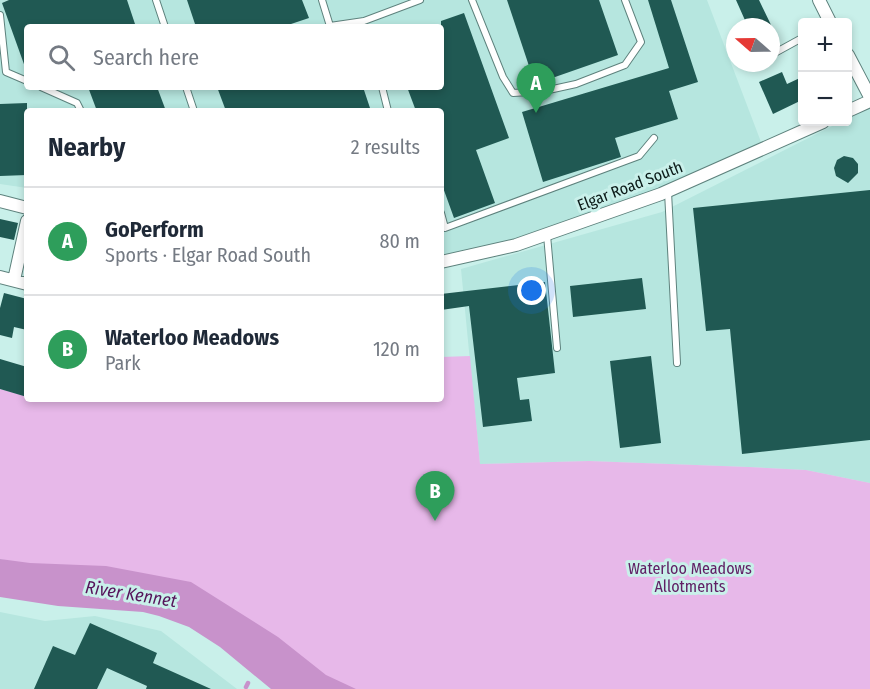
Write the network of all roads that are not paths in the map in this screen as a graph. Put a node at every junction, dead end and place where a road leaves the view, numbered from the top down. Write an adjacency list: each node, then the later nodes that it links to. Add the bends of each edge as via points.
1 (156, 0): 9 (lane)
2 (322, 0): 10 (lane)
3 (420, 0): 11 (lane)
4 (472, 0): 5 (lane, via 513,93 576,84 625,65 641,42)
5 (626, 0)
6 (819, 0): 8 (street)
7 (0, 15): 15 (lane, via 6,72)
8 (828, 18)
9 (164, 24)
10 (329, 24)
11 (365, 24)
12 (798, 40): 13 (lane)
13 (780, 50)
14 (852, 63): 19 (street)
15 (24, 80)
16 (48, 90): 20 (lane, via 77,103)
17 (187, 90): 21 (lane)
18 (383, 90): 22 (lane)
19 (870, 99): 23 (street)
20 (80, 108)
21 (193, 108)
22 (387, 108)
23 (852, 109)
24 (815, 126): 26 (street, Elgar Road South)
25 (654, 138): 29 (lane, via 639,156 445,228)
26 (668, 191): 30 (street, Elgar Road South); 37 (lane)
27 (0, 201): 28 (street)
28 (24, 207)
29 (444, 224)
30 (547, 234): 32 (street, Elgar Road South); 36 (lane)
31 (24, 235): 34 (street)
32 (444, 261)
33 (0, 277): 34 (street)
34 (14, 280): 35 (street)
35 (24, 283)
36 (557, 348)
37 (677, 363)

